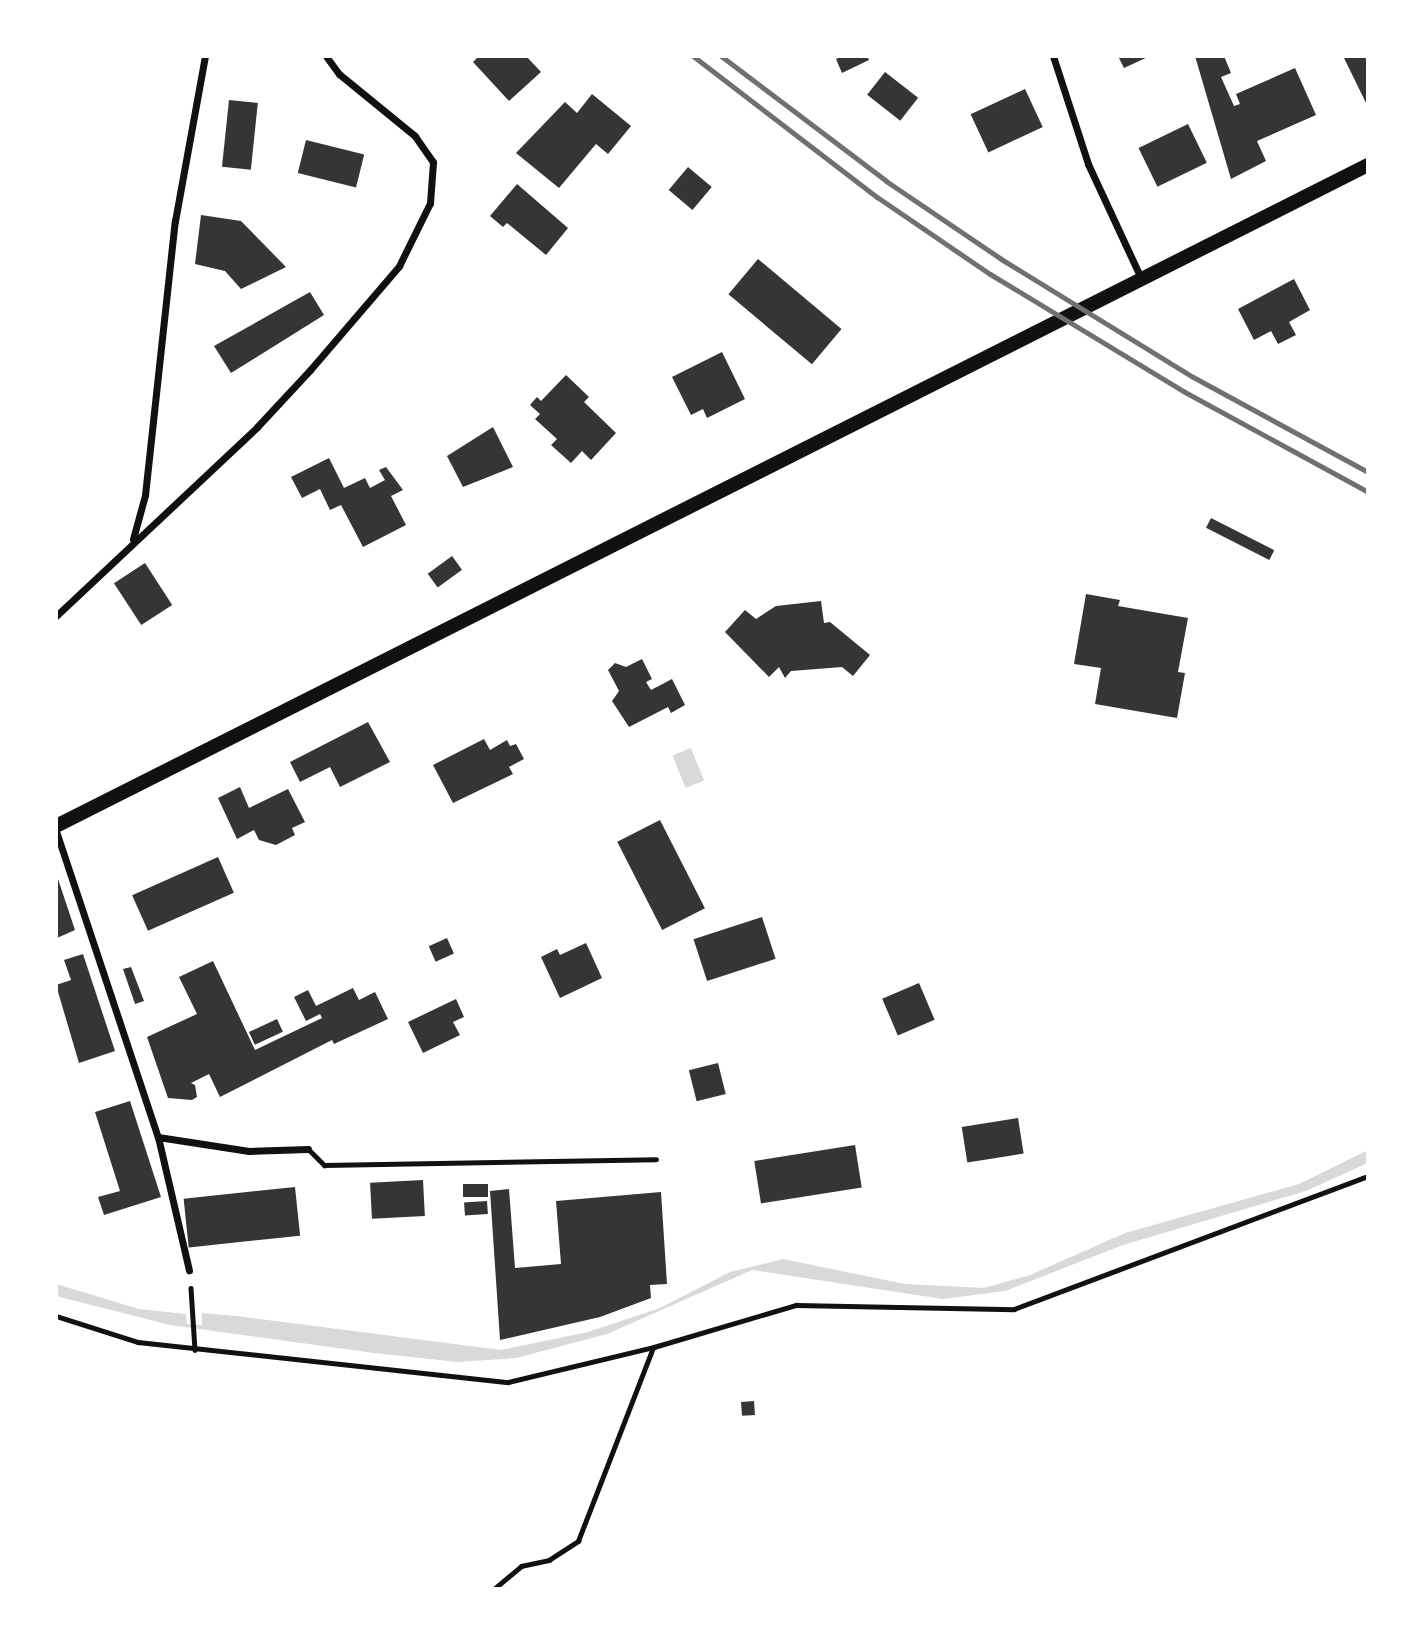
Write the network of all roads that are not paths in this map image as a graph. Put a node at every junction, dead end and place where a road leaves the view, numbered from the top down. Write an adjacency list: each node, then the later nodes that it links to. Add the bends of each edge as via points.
1 (205, 56): 6 (street, via 175,221 145,495)
2 (326, 56): 6 (street, via 339,74 415,136 433,162 430,203 399,266 310,370 257,427)
3 (1053, 56): 5 (street, via 1088,164)
4 (1368, 165): 5 (main road)
5 (1141, 278): 8 (main road)
6 (133, 539): 7 (street)
7 (56, 616)
8 (56, 829): 9 (street)
9 (158, 1138): 10 (street, via 249,1150); 12 (street)
10 (309, 1149): 11 (lane, via 324,1165)
11 (656, 1159)
12 (189, 1270)

